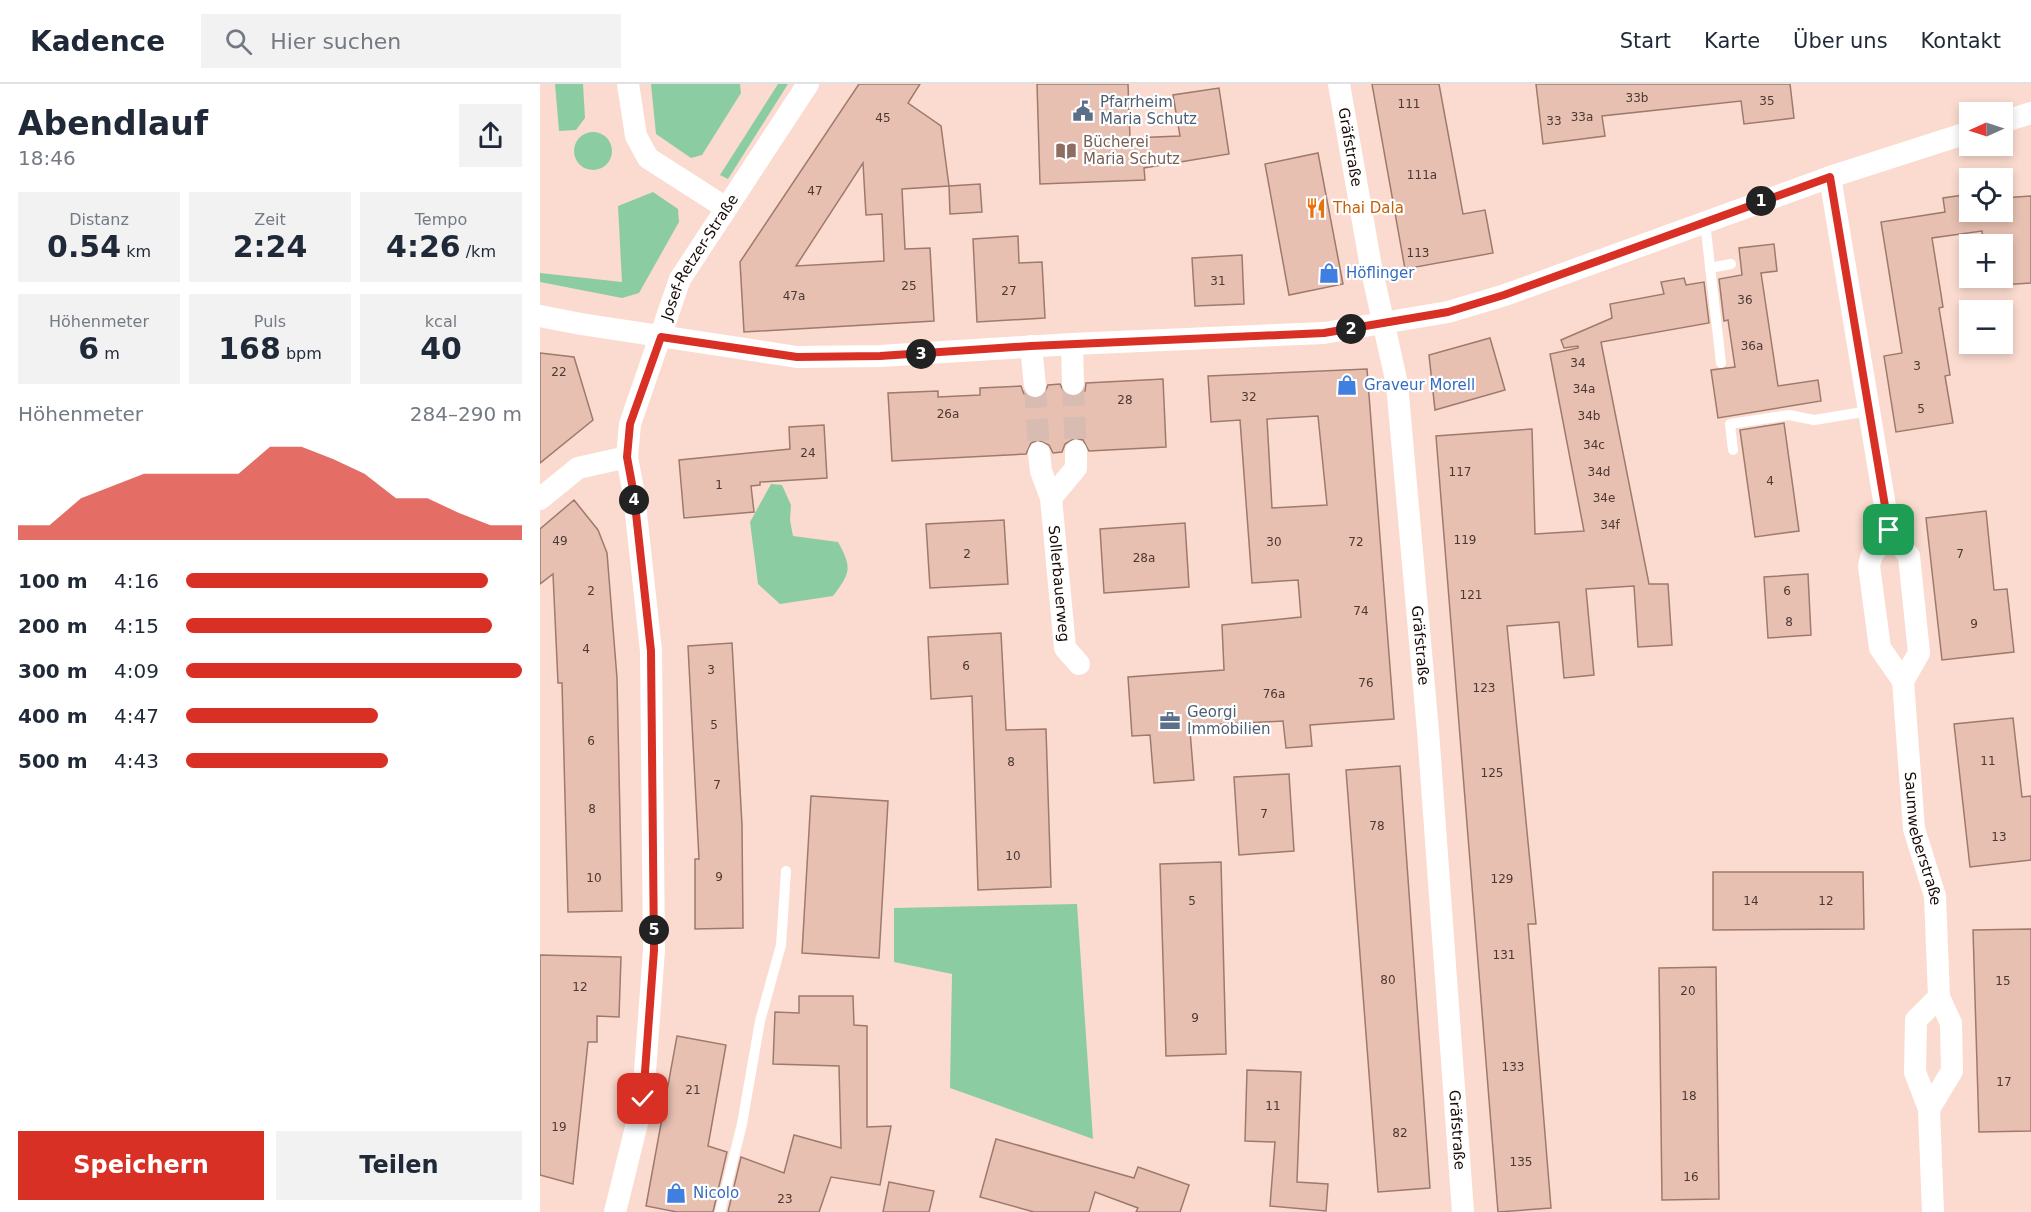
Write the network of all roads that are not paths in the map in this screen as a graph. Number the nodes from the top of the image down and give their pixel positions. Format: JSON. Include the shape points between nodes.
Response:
{"nodes":[{"id":1,"x":628,"y":84,"type":"edge"},
{"id":2,"x":808,"y":84,"type":"edge"},
{"id":3,"x":1339,"y":84,"type":"edge"},
{"id":4,"x":2031,"y":113,"type":"edge"},
{"id":5,"x":2013,"y":119,"type":"edge"},
{"id":6,"x":1959,"y":136,"type":"edge"},
{"id":7,"x":1830,"y":177,"type":"junction"},
{"id":8,"x":726,"y":208,"type":"junction"},
{"id":9,"x":1705,"y":222,"type":"junction"},
{"id":10,"x":1731,"y":264,"type":"dead end"},
{"id":11,"x":1710,"y":268,"type":"junction"},
{"id":12,"x":540,"y":315,"type":"edge"},
{"id":13,"x":1384,"y":323,"type":"junction"},
{"id":14,"x":661,"y":337,"type":"junction"},
{"id":15,"x":1072,"y":344,"type":"junction"},
{"id":16,"x":1031,"y":346,"type":"junction"},
{"id":17,"x":1721,"y":363,"type":"dead end"},
{"id":18,"x":1073,"y":384,"type":"tunnel mouth"},
{"id":19,"x":1035,"y":386,"type":"tunnel mouth"},
{"id":20,"x":1869,"y":411,"type":"junction"},
{"id":21,"x":1733,"y":450,"type":"dead end"},
{"id":22,"x":1076,"y":452,"type":"tunnel mouth"},
{"id":23,"x":1039,"y":453,"type":"tunnel mouth"},
{"id":24,"x":627,"y":457,"type":"junction"},
{"id":25,"x":1051,"y":498,"type":"junction"},
{"id":26,"x":540,"y":499,"type":"edge"},
{"id":27,"x":1889,"y":530,"type":"junction"},
{"id":28,"x":1079,"y":664,"type":"dead end"},
{"id":29,"x":1903,"y":681,"type":"junction"},
{"id":30,"x":786,"y":871,"type":"dead end"},
{"id":31,"x":1939,"y":997,"type":"junction"},
{"id":32,"x":1929,"y":1109,"type":"junction"},
{"id":33,"x":615,"y":1212,"type":"edge"},
{"id":34,"x":720,"y":1212,"type":"edge"},
{"id":35,"x":1463,"y":1212,"type":"edge"},
{"id":36,"x":1933,"y":1212,"type":"edge"}],
"edges":[{"from":1,"to":8,"type":"street","via":[[636,136],[648,158]]},
{"from":2,"to":8,"type":"street","name":"Josef-Retzer-Straße"},
{"from":3,"to":13,"type":"street","name":"Gräfstraße"},
{"from":4,"to":5,"type":"street"},
{"from":6,"to":7,"type":"street"},
{"from":7,"to":9,"type":"street"},
{"from":7,"to":20,"type":"street"},
{"from":8,"to":14,"type":"street","name":"Josef-Retzer-Straße","via":[[680,279]]},
{"from":9,"to":11,"type":"lane"},
{"from":9,"to":13,"type":"street","via":[[1504,295],[1448,312]]},
{"from":10,"to":11,"type":"lane"},
{"from":11,"to":17,"type":"lane"},
{"from":12,"to":14,"type":"street"},
{"from":13,"to":15,"type":"street","via":[[1324,333]]},
{"from":13,"to":35,"type":"street","name":"Gräfstraße","via":[[1397,384],[1417,597]]},
{"from":14,"to":16,"type":"street","via":[[797,357]]},
{"from":14,"to":24,"type":"street","name":"Josef-Retzer-Straße","via":[[630,424]]},
{"from":15,"to":16,"type":"street"},
{"from":15,"to":18,"type":"street"},
{"from":16,"to":19,"type":"street"},
{"from":20,"to":21,"type":"lane","via":[[1814,420],[1789,415],[1730,424]]},
{"from":20,"to":27,"type":"street"},
{"from":22,"to":25,"type":"street","via":[[1076,468]]},
{"from":23,"to":25,"type":"street","name":"Sollerbauerweg"},
{"from":24,"to":26,"type":"street","via":[[578,468]]},
{"from":24,"to":33,"type":"street","name":"Josef-Retzer-Straße","via":[[651,651],[654,950],[643,1099]]},
{"from":25,"to":28,"type":"street","name":"Sollerbauerweg","via":[[1065,648]]},
{"from":27,"to":29,"type":"street","via":[[1909,556],[1919,653]]},
{"from":27,"to":29,"type":"street","via":[[1871,556],[1869,566],[1880,648]]},
{"from":29,"to":31,"type":"street","name":"Saumweberstraße","via":[[1914,830],[1935,896]]},
{"from":30,"to":34,"type":"lane","via":[[781,945],[760,1021],[742,1124]]},
{"from":31,"to":32,"type":"street","name":"Saumweberstraße","via":[[1952,1023],[1952,1071]]},
{"from":31,"to":32,"type":"street","via":[[1916,1020],[1915,1072]]},
{"from":32,"to":36,"type":"street"}]}
